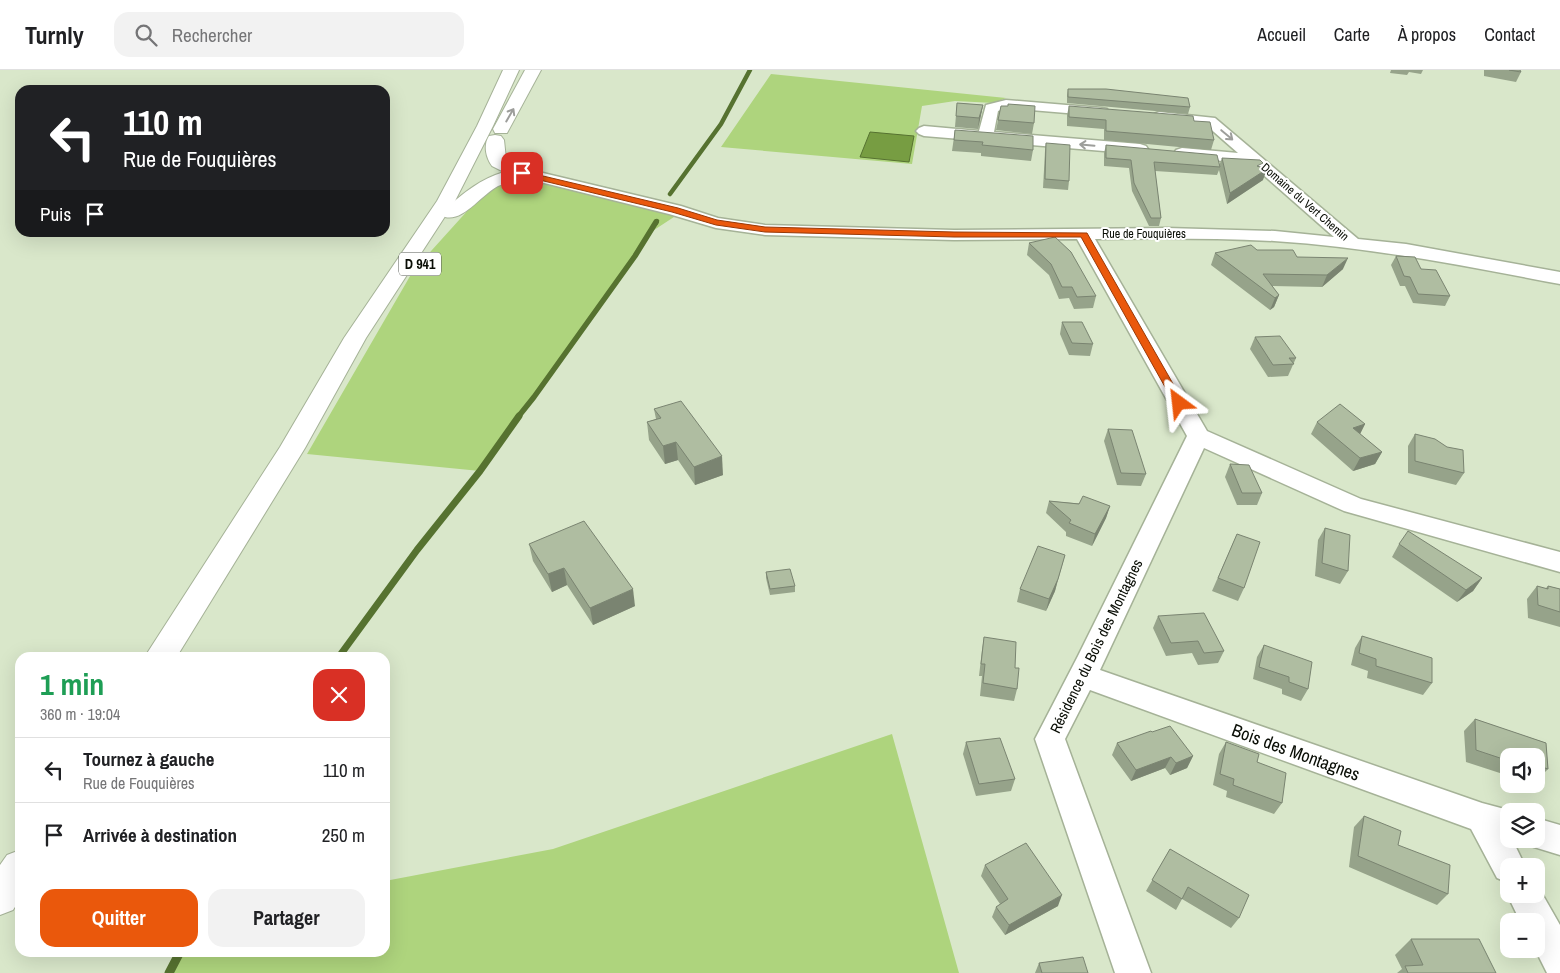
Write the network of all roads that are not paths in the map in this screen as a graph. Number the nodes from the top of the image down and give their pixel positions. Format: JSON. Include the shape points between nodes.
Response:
{"nodes":[{"id":1,"x":511,"y":70,"type":"edge"},
{"id":2,"x":533,"y":70,"type":"edge"},
{"id":3,"x":1113,"y":113,"type":"edge"},
{"id":4,"x":1142,"y":116,"type":"edge"},
{"id":5,"x":924,"y":131,"type":"dead end"},
{"id":6,"x":986,"y":136,"type":"junction"},
{"id":7,"x":495,"y":140,"type":"junction"},
{"id":8,"x":1257,"y":160,"type":"junction"},
{"id":9,"x":522,"y":173,"type":"junction"},
{"id":10,"x":452,"y":213,"type":"junction"},
{"id":11,"x":1084,"y":235,"type":"junction"},
{"id":12,"x":1354,"y":244,"type":"junction"},
{"id":13,"x":1560,"y":278,"type":"edge"},
{"id":14,"x":1198,"y":436,"type":"junction"},
{"id":15,"x":292,"y":448,"type":"junction"},
{"id":16,"x":1560,"y":562,"type":"edge"},
{"id":17,"x":163,"y":652,"type":"edge"},
{"id":18,"x":1083,"y":676,"type":"junction"},
{"id":19,"x":1495,"y":822,"type":"edge"},
{"id":20,"x":1545,"y":836,"type":"edge"},
{"id":21,"x":1560,"y":840,"type":"edge"},
{"id":22,"x":1506,"y":858,"type":"edge"},
{"id":23,"x":15,"y":874,"type":"edge"},
{"id":24,"x":0,"y":897,"type":"edge"},
{"id":25,"x":1529,"y":903,"type":"edge"},
{"id":26,"x":1560,"y":960,"type":"edge"},
{"id":27,"x":1133,"y":973,"type":"edge"}],
"edges":[{"from":1,"to":15,"type":"main road","number":"D 941","via":[[446,200],[355,338]]},
{"from":7,"to":2,"type":"main road","number":"D 941","one_way":true},
{"from":3,"to":6,"type":"street","via":[[1006,104],[991,108]]},
{"from":4,"to":8,"type":"street","name":"Domaine du Vert Chemin","one_way":true,"via":[[1210,121]]},
{"from":5,"to":6,"type":"street","name":"Domaine du Vert Chemin"},
{"from":8,"to":6,"type":"street","name":"Domaine du Vert Chemin","one_way":true},
{"from":7,"to":9,"type":"main road","via":[[498,162]]},
{"from":7,"to":10,"type":"main road","number":"D 941"},
{"from":8,"to":12,"type":"street","name":"Domaine du Vert Chemin"},
{"from":9,"to":10,"type":"main road","via":[[486,183]]},
{"from":9,"to":11,"type":"street","name":"Rue de Fouquières","via":[[716,223],[765,230]]},
{"from":10,"to":15,"type":"main road","number":"D 941","via":[[372,337]]},
{"from":11,"to":12,"type":"street","name":"Rue de Fouquières","via":[[1265,236]]},
{"from":11,"to":14,"type":"street"},
{"from":12,"to":13,"type":"street","name":"Rue de Fouquières","via":[[1406,250]]},
{"from":14,"to":16,"type":"street","via":[[1353,505]]},
{"from":14,"to":18,"type":"street","name":"Résidence du Bois des Montagnes"},
{"from":15,"to":17,"type":"main road","number":"D 941"},
{"from":18,"to":19,"type":"street","name":"Bois des Montagnes"},
{"from":18,"to":27,"type":"street","name":"Résidence du Bois des Montagnes","via":[[1050,738]]},
{"from":19,"to":22,"type":"street"},
{"from":20,"to":21,"type":"street"},
{"from":23,"to":24,"type":"main road"},
{"from":25,"to":26,"type":"street"}]}
